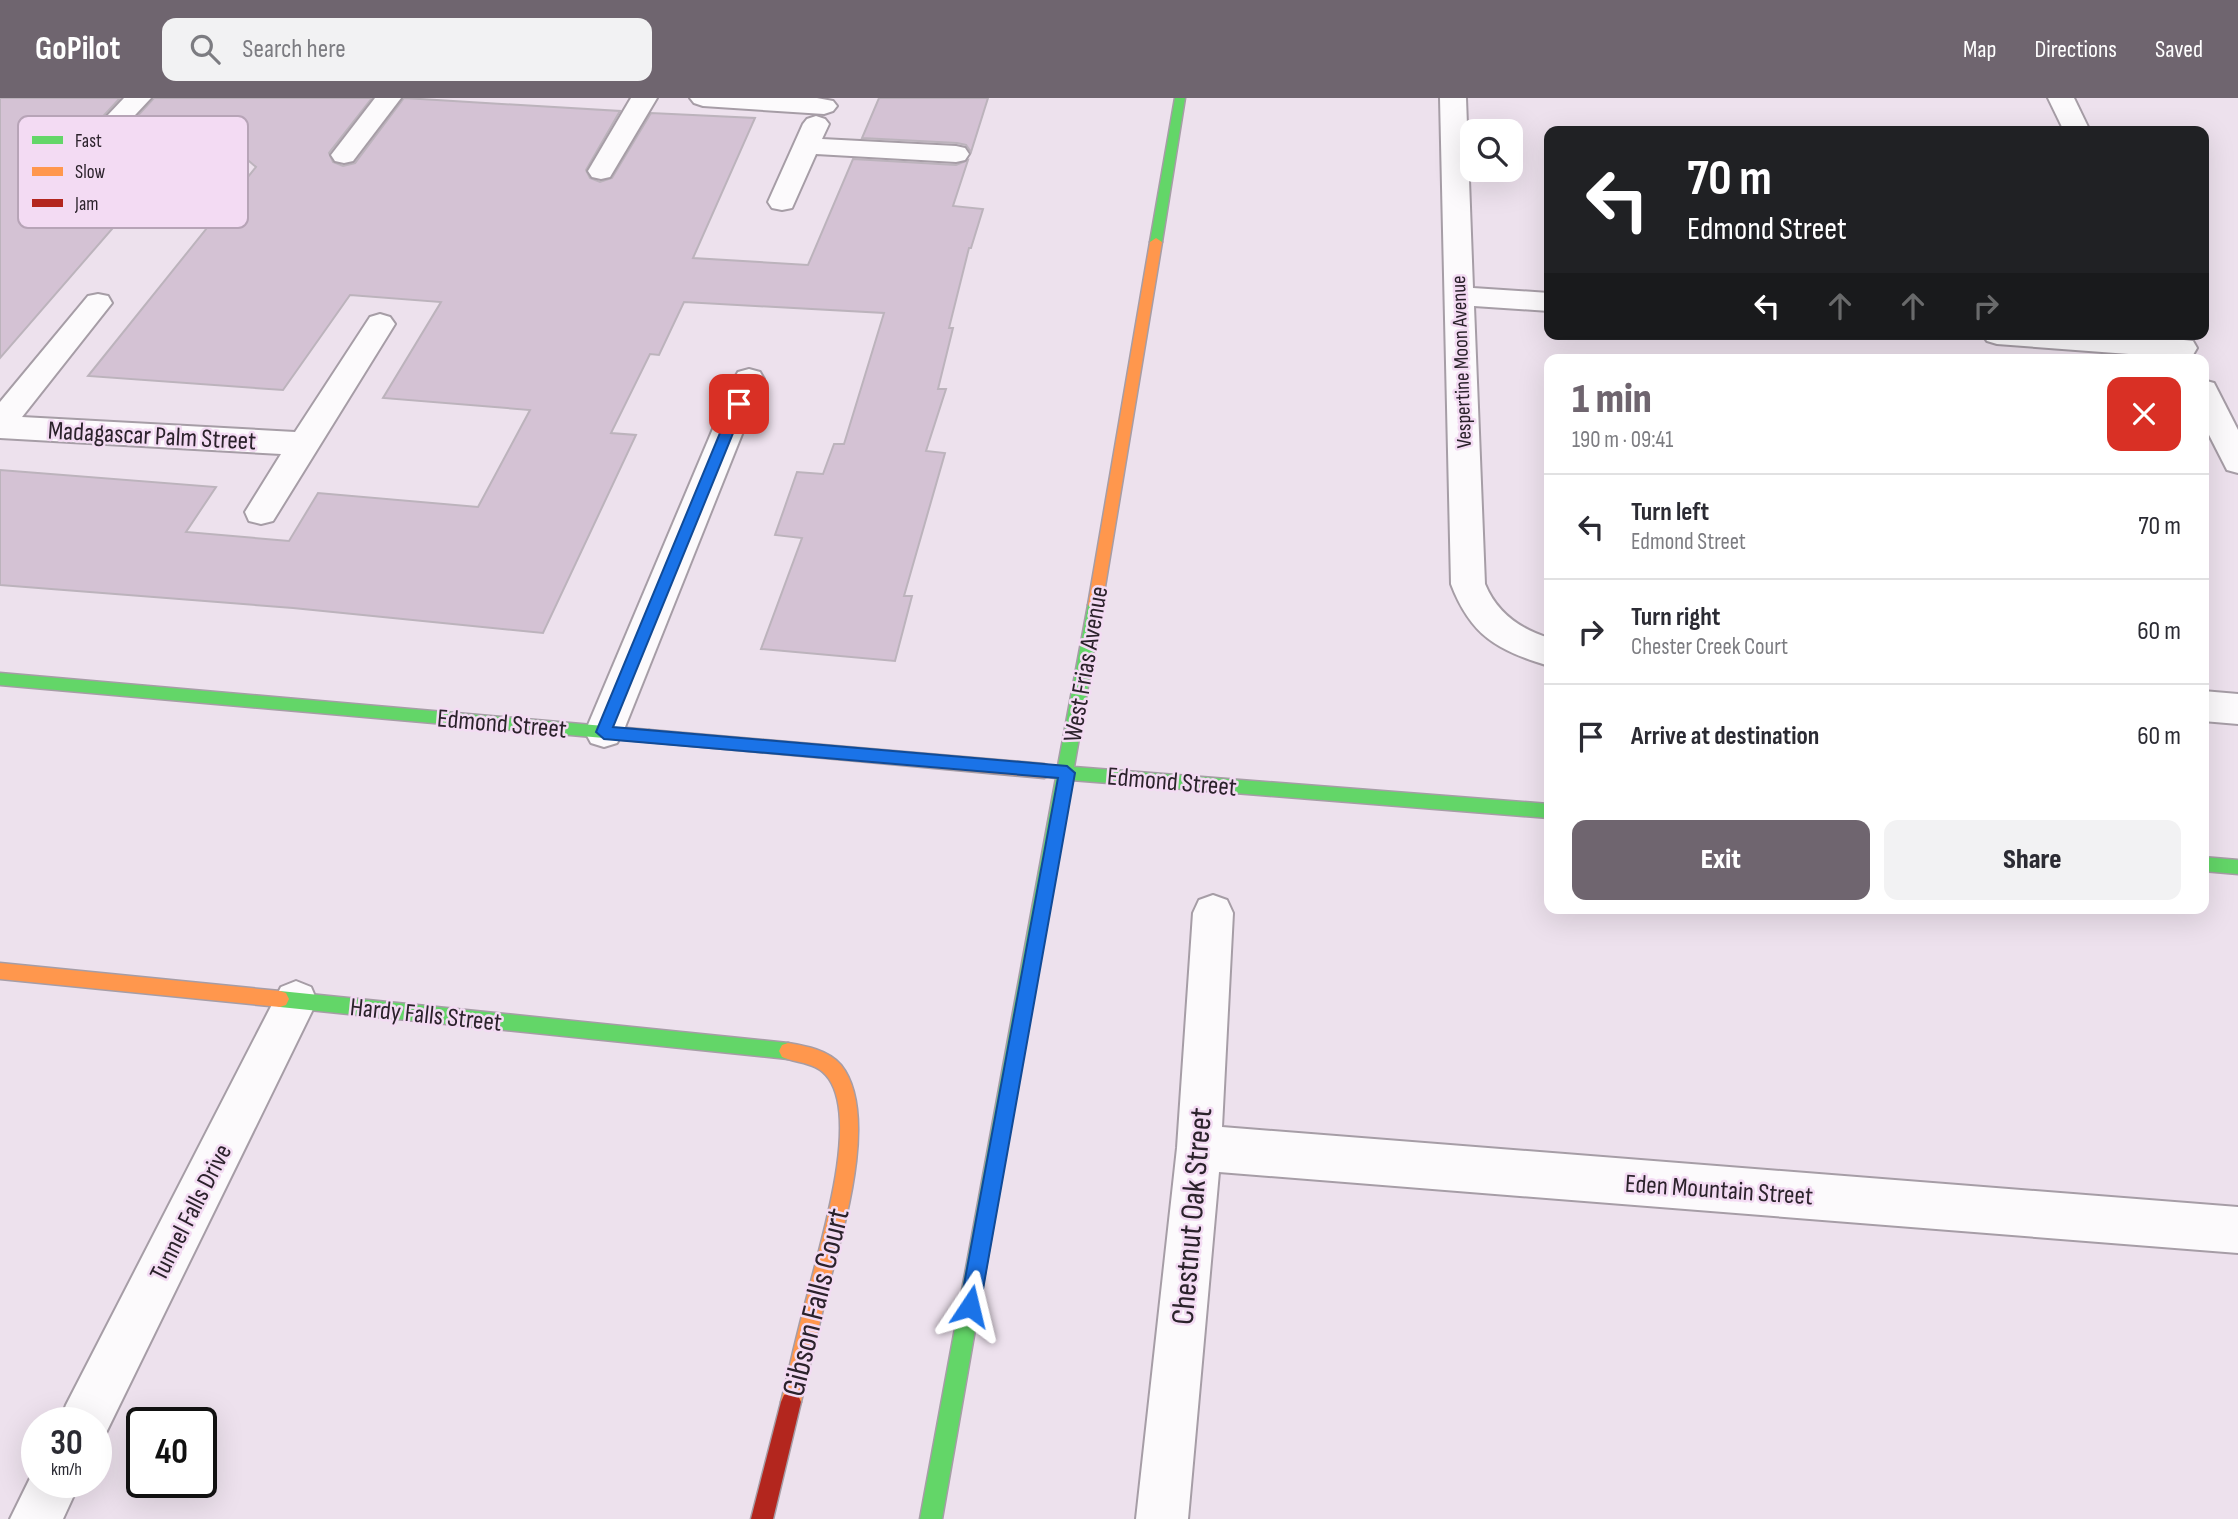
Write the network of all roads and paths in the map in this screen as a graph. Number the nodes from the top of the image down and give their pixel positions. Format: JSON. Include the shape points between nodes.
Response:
{"nodes":[{"id":1,"x":138,"y":98,"type":"edge"},
{"id":2,"x":388,"y":98,"type":"edge"},
{"id":3,"x":644,"y":98,"type":"edge"},
{"id":4,"x":703,"y":98,"type":"edge"},
{"id":5,"x":1180,"y":98,"type":"edge"},
{"id":6,"x":1453,"y":98,"type":"edge"},
{"id":7,"x":2061,"y":98,"type":"edge"},
{"id":8,"x":826,"y":102,"type":"edge"},
{"id":9,"x":121,"y":116,"type":"edge"},
{"id":10,"x":2075,"y":126,"type":"edge"},
{"id":11,"x":807,"y":146,"type":"junction"},
{"id":12,"x":956,"y":154,"type":"dead end"},
{"id":13,"x":344,"y":155,"type":"dead end"},
{"id":14,"x":601,"y":171,"type":"dead end"},
{"id":15,"x":782,"y":202,"type":"dead end"},
{"id":16,"x":1459,"y":296,"type":"junction"},
{"id":17,"x":1544,"y":302,"type":"edge"},
{"id":18,"x":98,"y":303,"type":"dead end"},
{"id":19,"x":380,"y":324,"type":"dead end"},
{"id":20,"x":2082,"y":340,"type":"edge"},
{"id":21,"x":2182,"y":347,"type":"edge"},
{"id":22,"x":749,"y":379,"type":"dead end"},
{"id":23,"x":2209,"y":402,"type":"edge"},
{"id":24,"x":0,"y":425,"type":"edge"},
{"id":25,"x":304,"y":444,"type":"junction"},
{"id":26,"x":2238,"y":462,"type":"edge"},
{"id":27,"x":261,"y":512,"type":"dead end"},
{"id":28,"x":1544,"y":650,"type":"edge"},
{"id":29,"x":0,"y":679,"type":"edge"},
{"id":30,"x":2209,"y":707,"type":"edge"},
{"id":31,"x":2238,"y":709,"type":"edge"},
{"id":32,"x":604,"y":732,"type":"junction"},
{"id":33,"x":1067,"y":773,"type":"junction"},
{"id":34,"x":1544,"y":811,"type":"edge"},
{"id":35,"x":2209,"y":865,"type":"edge"},
{"id":36,"x":2238,"y":867,"type":"edge"},
{"id":37,"x":1213,"y":913,"type":"dead end"},
{"id":38,"x":0,"y":971,"type":"edge"},
{"id":39,"x":296,"y":1001,"type":"junction"},
{"id":40,"x":840,"y":1084,"type":"joint"},
{"id":41,"x":1199,"y":1148,"type":"junction"},
{"id":42,"x":2238,"y":1230,"type":"edge"},
{"id":43,"x":92,"y":1407,"type":"edge"},
{"id":44,"x":46,"y":1498,"type":"edge"},
{"id":45,"x":36,"y":1519,"type":"edge"},
{"id":46,"x":762,"y":1519,"type":"edge"},
{"id":47,"x":931,"y":1519,"type":"edge"},
{"id":48,"x":1162,"y":1519,"type":"edge"}],
"edges":[{"from":1,"to":9,"type":"street"},
{"from":2,"to":13,"type":"street"},
{"from":3,"to":14,"type":"street"},
{"from":4,"to":8,"type":"street"},
{"from":5,"to":33,"type":"street","name":"West Frias Avenue"},
{"from":6,"to":16,"type":"street","name":"Vespertine Moon Avenue"},
{"from":7,"to":10,"type":"street"},
{"from":8,"to":11,"type":"street"},
{"from":11,"to":12,"type":"street"},
{"from":11,"to":15,"type":"street"},
{"from":16,"to":17,"type":"street"},
{"from":16,"to":28,"type":"street","name":"Vespertine Moon Avenue","via":[[1468,584],[1475,604],[1488,620],[1510,638]]},
{"from":18,"to":24,"type":"street"},
{"from":19,"to":25,"type":"street"},
{"from":20,"to":21,"type":"street"},
{"from":22,"to":32,"type":"street"},
{"from":23,"to":26,"type":"street"},
{"from":24,"to":25,"type":"street","name":"Madagascar Palm Street"},
{"from":25,"to":27,"type":"street"},
{"from":29,"to":32,"type":"street","name":"Edmond Street"},
{"from":30,"to":31,"type":"street"},
{"from":32,"to":33,"type":"street","name":"Edmond Street"},
{"from":33,"to":34,"type":"street","name":"Edmond Street"},
{"from":33,"to":47,"type":"street","name":"West Frias Avenue"},
{"from":35,"to":36,"type":"street"},
{"from":37,"to":41,"type":"street","name":"Chestnut Oak Street"},
{"from":38,"to":39,"type":"street","name":"Hardy Falls Street"},
{"from":39,"to":40,"type":"street","name":"Hardy Falls Street","via":[[809,1055],[830,1066]]},
{"from":39,"to":43,"type":"street","name":"Tunnel Falls Drive"},
{"from":40,"to":46,"type":"street","name":"Gibson Falls Court","via":[[848,1159]]},
{"from":41,"to":42,"type":"street","name":"Eden Mountain Street"},
{"from":41,"to":48,"type":"street","name":"Chestnut Oak Street"},
{"from":44,"to":45,"type":"street"}]}
